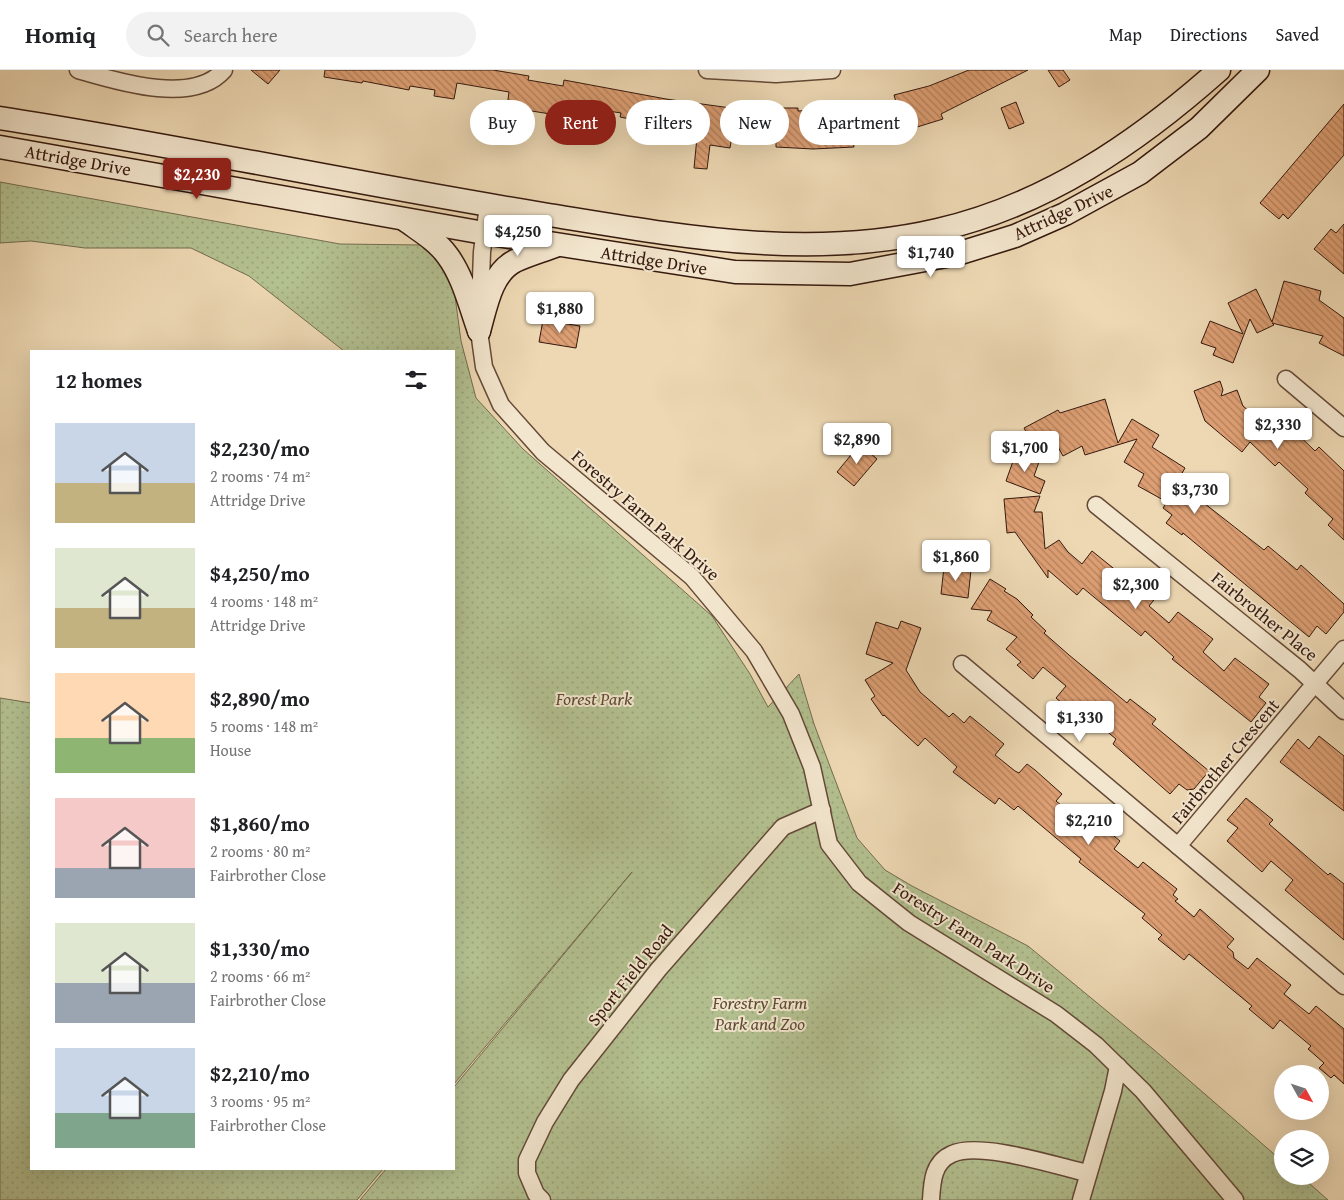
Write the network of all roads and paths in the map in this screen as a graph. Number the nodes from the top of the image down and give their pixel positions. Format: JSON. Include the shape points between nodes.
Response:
{"nodes":[{"id":1,"x":78,"y":70,"type":"edge"},
{"id":2,"x":224,"y":70,"type":"edge"},
{"id":3,"x":707,"y":70,"type":"edge"},
{"id":4,"x":832,"y":70,"type":"edge"},
{"id":5,"x":1219,"y":70,"type":"edge"},
{"id":6,"x":1258,"y":70,"type":"edge"},
{"id":7,"x":0,"y":118,"type":"edge"},
{"id":8,"x":0,"y":147,"type":"edge"},
{"id":9,"x":488,"y":205,"type":"junction"},
{"id":10,"x":401,"y":216,"type":"junction"},
{"id":11,"x":484,"y":233,"type":"junction"},
{"id":12,"x":558,"y":245,"type":"junction"},
{"id":13,"x":479,"y":330,"type":"junction"},
{"id":14,"x":1286,"y":378,"type":"dead end"},
{"id":15,"x":1344,"y":428,"type":"edge"},
{"id":16,"x":1096,"y":505,"type":"dead end"},
{"id":17,"x":1344,"y":649,"type":"edge"},
{"id":18,"x":962,"y":664,"type":"dead end"},
{"id":19,"x":1314,"y":684,"type":"junction"},
{"id":20,"x":1344,"y":711,"type":"edge"},
{"id":21,"x":822,"y":810,"type":"junction"},
{"id":22,"x":1178,"y":846,"type":"junction"},
{"id":23,"x":1344,"y":986,"type":"edge"},
{"id":24,"x":1118,"y":1066,"type":"junction"},
{"id":25,"x":1088,"y":1173,"type":"junction"},
{"id":26,"x":542,"y":1200,"type":"edge"},
{"id":27,"x":931,"y":1200,"type":"edge"},
{"id":28,"x":1081,"y":1200,"type":"edge"},
{"id":29,"x":1235,"y":1200,"type":"edge"}],
"edges":[{"from":1,"to":2,"type":"street","via":[[132,83],[182,89],[195,87]]},
{"from":3,"to":4,"type":"street","via":[[776,74]]},
{"from":5,"to":9,"type":"main road","name":"Attridge Drive","via":[[1171,112],[1110,157],[1016,205],[938,230],[850,244],[763,245],[675,235]]},
{"from":6,"to":12,"type":"main road","name":"Attridge Drive","via":[[1199,128],[1140,173],[1065,214],[1015,236],[957,254],[850,274],[735,272]]},
{"from":7,"to":9,"type":"main road","name":"Attridge Drive"},
{"from":8,"to":10,"type":"main road","name":"Attridge Drive"},
{"from":9,"to":11,"type":"street","name":"Forestry Farm Park Drive"},
{"from":10,"to":11,"type":"main road","name":"Attridge Drive"},
{"from":10,"to":13,"type":"main road","via":[[448,256]]},
{"from":11,"to":12,"type":"main road","name":"Attridge Drive"},
{"from":11,"to":13,"type":"street","name":"Forestry Farm Park Drive"},
{"from":12,"to":13,"type":"main road","via":[[514,261],[500,273],[491,290]]},
{"from":13,"to":21,"type":"street","name":"Forestry Farm Park Drive","via":[[484,367],[500,405],[544,452],[692,577],[754,651],[791,714],[812,767]]},
{"from":14,"to":15,"type":"street"},
{"from":16,"to":19,"type":"street","name":"Fairbrother Place"},
{"from":17,"to":19,"type":"street","name":"Fairbrother Crescent"},
{"from":18,"to":22,"type":"street"},
{"from":19,"to":20,"type":"street","name":"Fairbrother Place"},
{"from":19,"to":22,"type":"street","name":"Fairbrother Crescent"},
{"from":21,"to":24,"type":"street","name":"Forestry Farm Park Drive","via":[[829,844],[859,883],[909,923],[1056,1014]]},
{"from":21,"to":26,"type":"street","name":"Sport Field Road","via":[[783,827],[658,970],[571,1080],[545,1122],[527,1160],[527,1173]]},
{"from":22,"to":23,"type":"street","name":"Fairbrother Crescent"},
{"from":24,"to":25,"type":"street"},
{"from":24,"to":29,"type":"street","name":"Forestry Farm Park Drive"},
{"from":25,"to":27,"type":"street","via":[[996,1152],[964,1150],[941,1162],[932,1179]]},
{"from":25,"to":28,"type":"street"}]}
